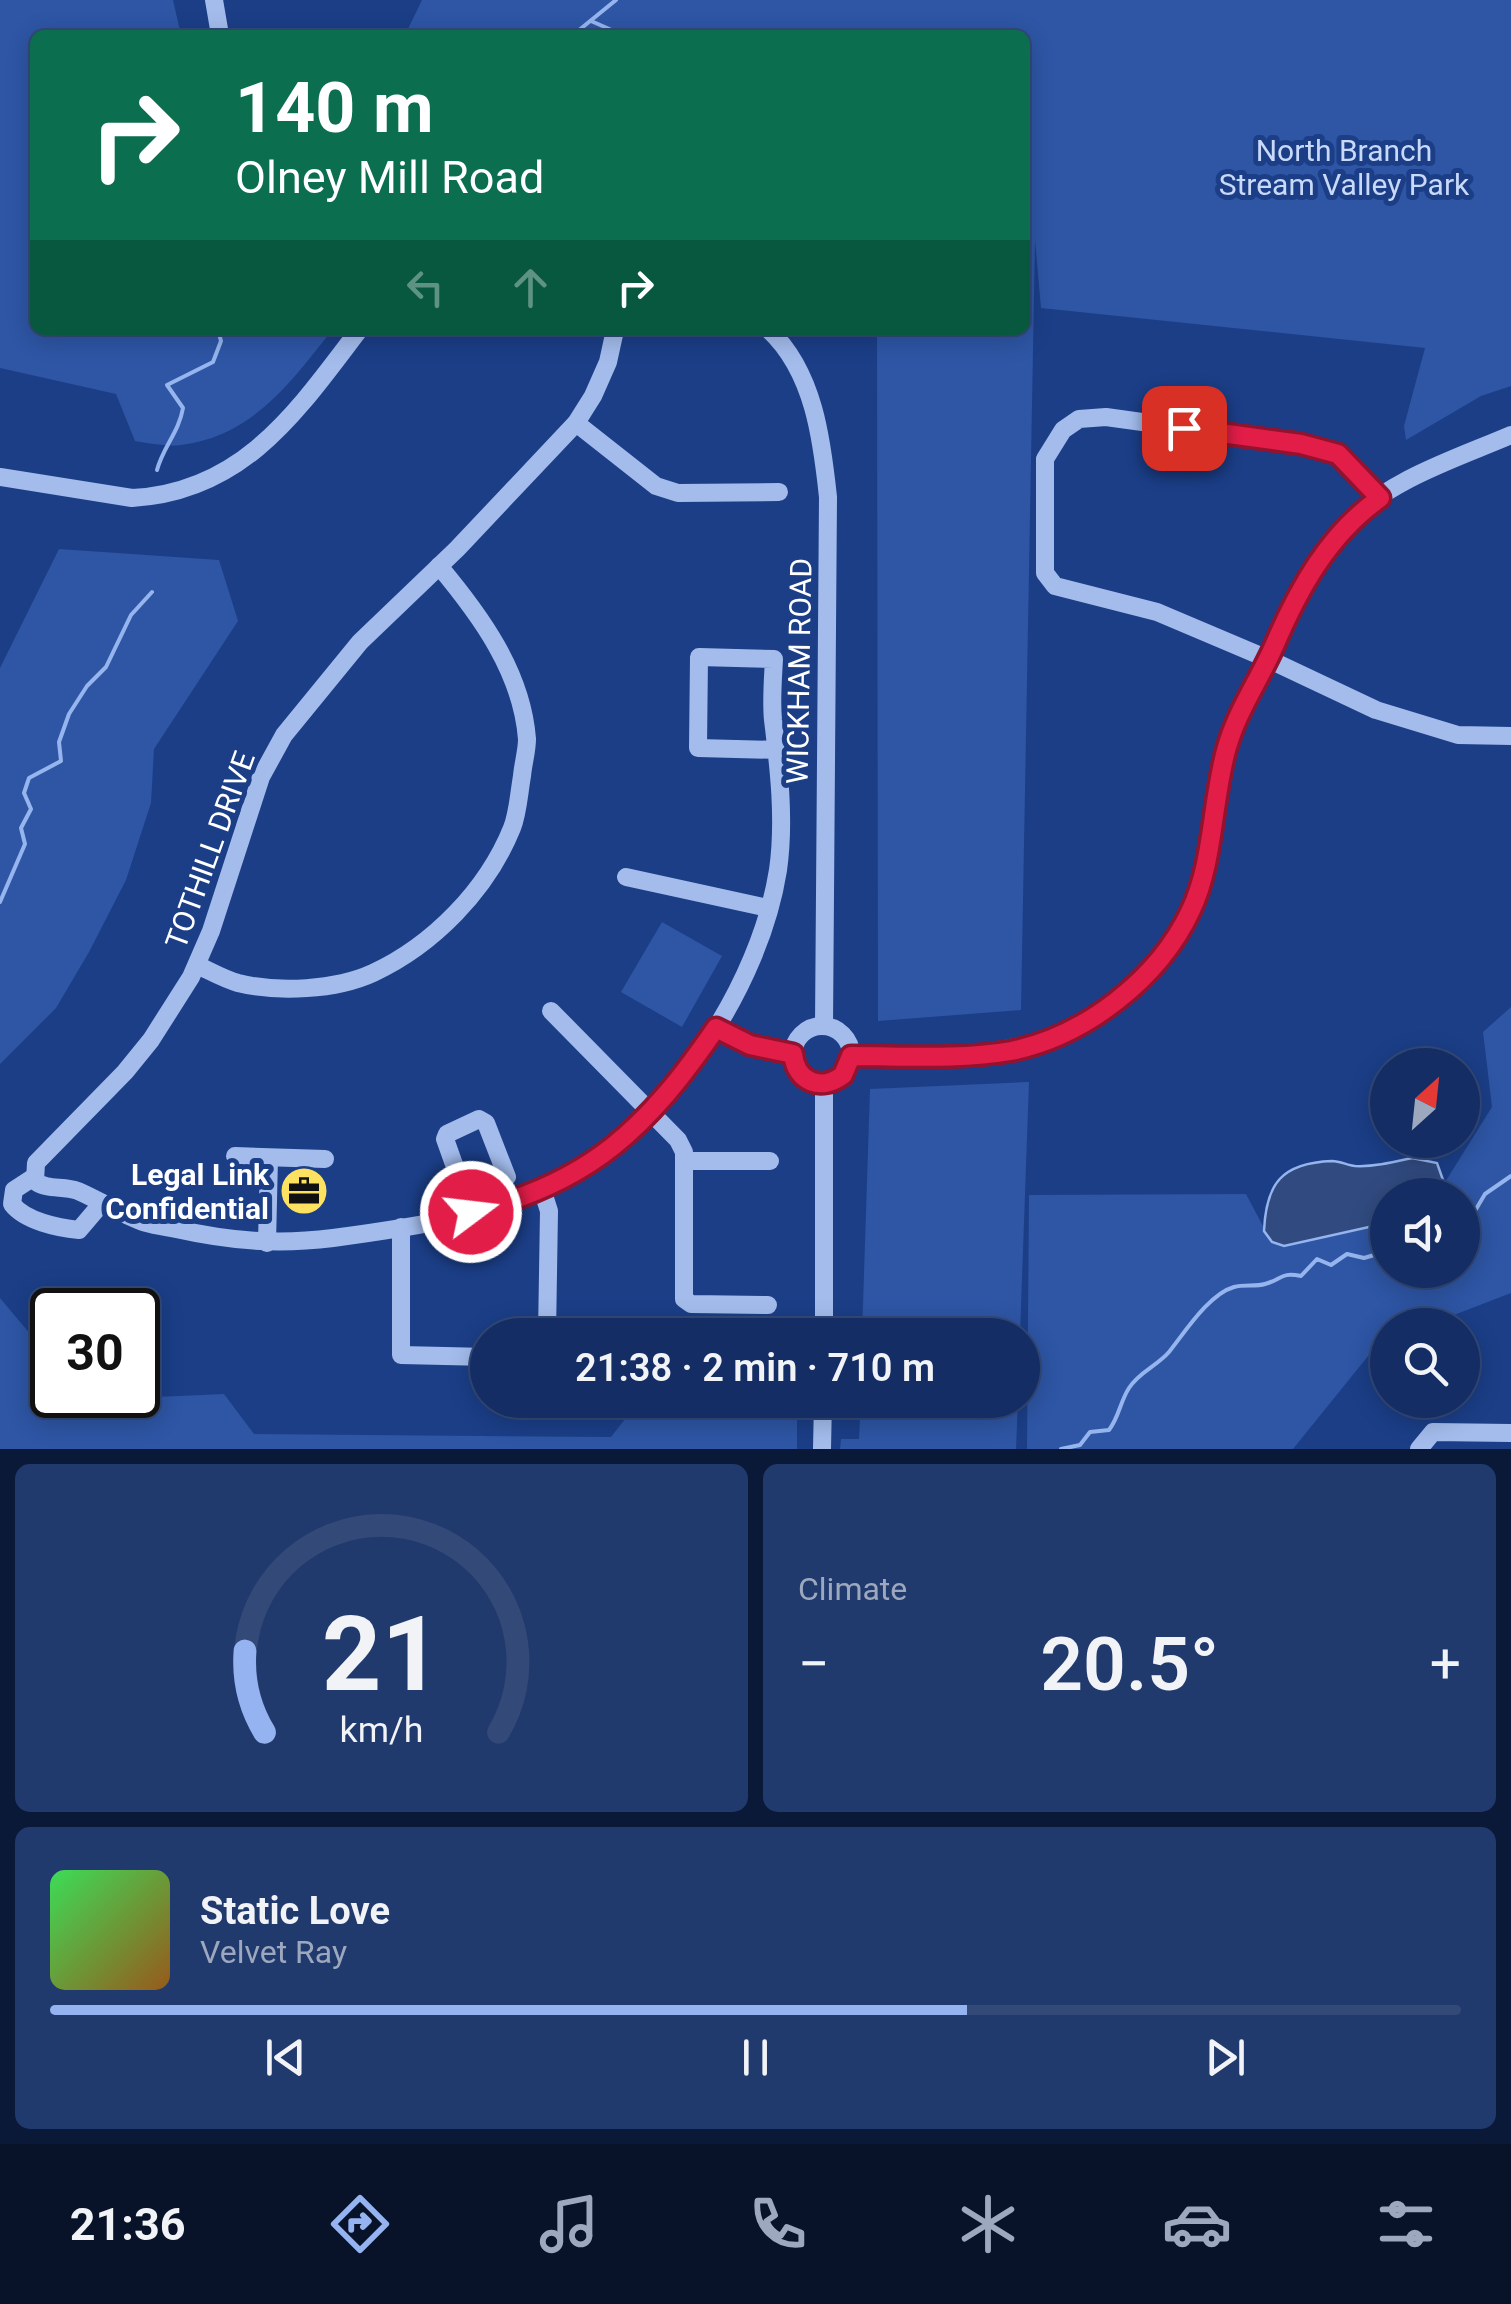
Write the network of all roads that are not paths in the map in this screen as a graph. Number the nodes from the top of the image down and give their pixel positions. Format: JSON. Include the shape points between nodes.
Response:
{"nodes":[{"id":1,"x":214,"y":0,"type":"edge"},
{"id":2,"x":219,"y":30,"type":"edge"},
{"id":3,"x":355,"y":335,"type":"edge"},
{"id":4,"x":614,"y":335,"type":"edge"},
{"id":5,"x":773,"y":335,"type":"edge"},
{"id":6,"x":576,"y":422,"type":"junction"},
{"id":7,"x":1511,"y":435,"type":"edge"},
{"id":8,"x":0,"y":477,"type":"edge"},
{"id":9,"x":779,"y":492,"type":"dead end"},
{"id":10,"x":1380,"y":498,"type":"junction"},
{"id":11,"x":438,"y":566,"type":"junction"},
{"id":12,"x":1268,"y":659,"type":"junction"},
{"id":13,"x":1511,"y":736,"type":"edge"},
{"id":14,"x":779,"y":750,"type":"junction"},
{"id":15,"x":626,"y":876,"type":"dead end"},
{"id":16,"x":768,"y":908,"type":"junction"},
{"id":17,"x":197,"y":964,"type":"junction"},
{"id":18,"x":551,"y":1011,"type":"dead end"},
{"id":19,"x":824,"y":1026,"type":"junction"},
{"id":20,"x":716,"y":1028,"type":"junction"},
{"id":21,"x":793,"y":1054,"type":"junction"},
{"id":22,"x":851,"y":1056,"type":"junction"},
{"id":23,"x":824,"y":1084,"type":"junction"},
{"id":24,"x":651,"y":1112,"type":"junction"},
{"id":25,"x":235,"y":1156,"type":"dead end"},
{"id":26,"x":269,"y":1158,"type":"junction"},
{"id":27,"x":325,"y":1159,"type":"dead end"},
{"id":28,"x":685,"y":1161,"type":"junction"},
{"id":29,"x":770,"y":1161,"type":"dead end"},
{"id":30,"x":34,"y":1177,"type":"junction"},
{"id":31,"x":507,"y":1177,"type":"dead end"},
{"id":32,"x":542,"y":1189,"type":"junction"},
{"id":33,"x":102,"y":1203,"type":"junction"},
{"id":34,"x":471,"y":1212,"type":"junction"},
{"id":35,"x":401,"y":1227,"type":"junction"},
{"id":36,"x":267,"y":1243,"type":"junction"},
{"id":37,"x":768,"y":1306,"type":"dead end"},
{"id":38,"x":547,"y":1318,"type":"edge"},
{"id":39,"x":824,"y":1318,"type":"edge"},
{"id":40,"x":470,"y":1357,"type":"edge"},
{"id":41,"x":823,"y":1418,"type":"edge"},
{"id":42,"x":1511,"y":1433,"type":"edge"},
{"id":43,"x":822,"y":1449,"type":"edge"},
{"id":44,"x":1420,"y":1449,"type":"edge"}],
"edges":[{"from":1,"to":2,"type":"street"},
{"from":3,"to":8,"type":"street","via":[[274,436],[210,478],[132,498]]},
{"from":4,"to":6,"type":"street","name":"TOTHILL DRIVE","via":[[608,362]]},
{"from":5,"to":19,"type":"street","name":"WICKHAM ROAD","via":[[802,376],[822,442],[828,497]]},
{"from":6,"to":9,"type":"street","via":[[656,486],[678,493]]},
{"from":6,"to":11,"type":"street","name":"TOTHILL DRIVE"},
{"from":7,"to":10,"type":"street","via":[[1411,477]]},
{"from":10,"to":12,"type":"street","via":[[1345,526],[1315,568]]},
{"from":10,"to":12,"type":"street","via":[[1338,454],[1301,444],[1106,418],[1079,420],[1054,441],[1045,459],[1045,573],[1055,586],[1156,612]]},
{"from":11,"to":17,"type":"street","name":"TOTHILL DRIVE","via":[[360,642],[284,736],[261,777]]},
{"from":11,"to":17,"type":"street","via":[[496,645],[514,684],[527,740],[513,826],[494,862],[462,909],[372,974],[283,988],[237,983]]},
{"from":12,"to":13,"type":"street","via":[[1376,710],[1458,735]]},
{"from":12,"to":22,"type":"street","via":[[1240,707],[1226,750],[1192,909],[1138,984],[1051,1039],[1011,1050]]},
{"from":14,"to":14,"type":"street","via":[[698,748],[699,657],[774,659]]},
{"from":14,"to":16,"type":"street","via":[[778,870]]},
{"from":15,"to":16,"type":"street"},
{"from":16,"to":20,"type":"street"},
{"from":17,"to":30,"type":"street","name":"TOTHILL DRIVE","via":[[151,1040],[36,1163]]},
{"from":18,"to":24,"type":"street"},
{"from":19,"to":21,"type":"street","via":[[806,1031]]},
{"from":19,"to":22,"type":"street","via":[[844,1036]]},
{"from":20,"to":21,"type":"street","via":[[750,1045]]},
{"from":20,"to":24,"type":"street"},
{"from":21,"to":23,"type":"street","via":[[798,1072]]},
{"from":22,"to":23,"type":"street","via":[[843,1075]]},
{"from":23,"to":39,"type":"street"},
{"from":24,"to":28,"type":"street","via":[[678,1140]]},
{"from":24,"to":32,"type":"street","via":[[601,1157]]},
{"from":25,"to":26,"type":"street"},
{"from":26,"to":27,"type":"street"},
{"from":26,"to":36,"type":"street"},
{"from":28,"to":29,"type":"street"},
{"from":28,"to":37,"type":"street","via":[[684,1299]]},
{"from":30,"to":33,"type":"street","via":[[43,1187],[73,1189]]},
{"from":30,"to":33,"type":"street","name":"TOTHILL DRIVE","via":[[14,1190],[12,1204],[41,1222],[80,1230]]},
{"from":31,"to":34,"type":"street","via":[[486,1123],[479,1119],[447,1134]]},
{"from":32,"to":34,"type":"street"},
{"from":32,"to":38,"type":"street","via":[[550,1211]]},
{"from":33,"to":36,"type":"street","via":[[149,1224]]},
{"from":34,"to":35,"type":"street"},
{"from":35,"to":36,"type":"street"},
{"from":35,"to":40,"type":"street","via":[[401,1356]]},
{"from":41,"to":43,"type":"street"},
{"from":42,"to":44,"type":"street","via":[[1433,1432]]}]}
